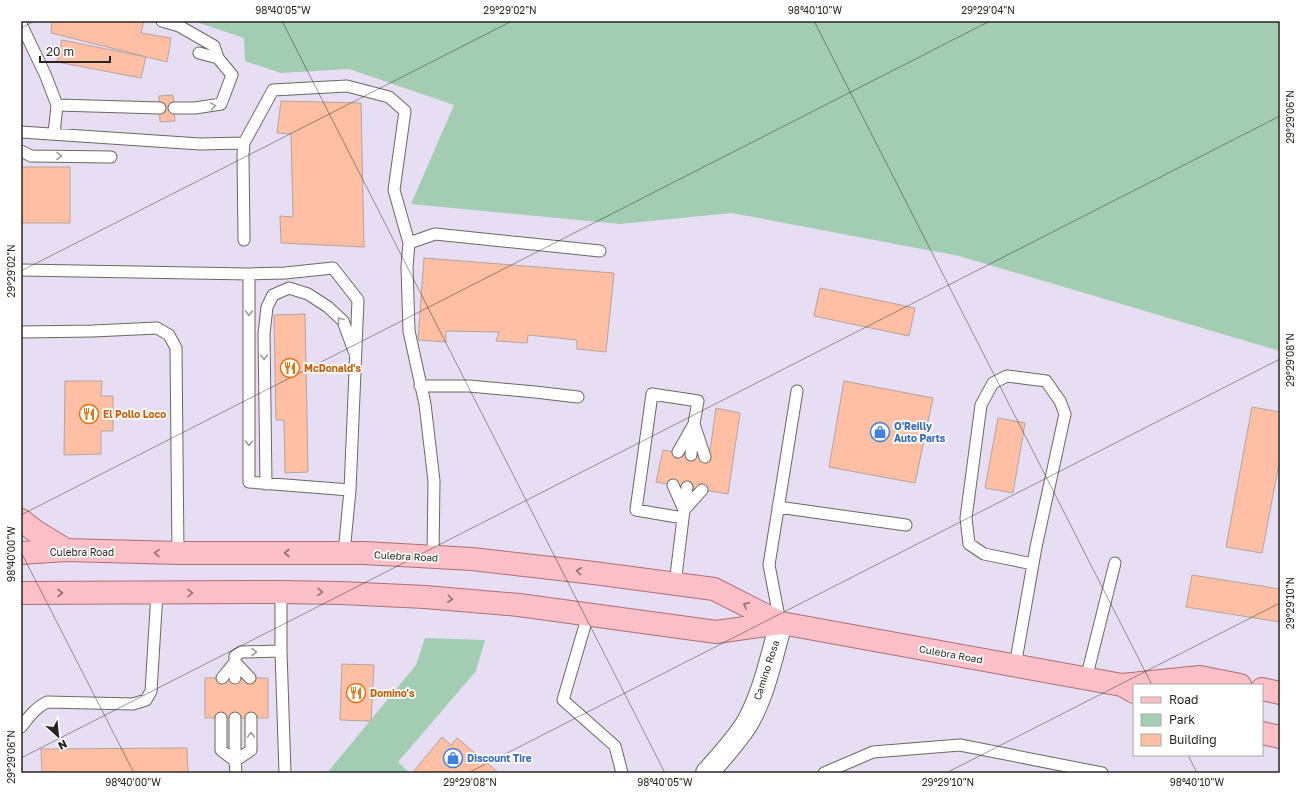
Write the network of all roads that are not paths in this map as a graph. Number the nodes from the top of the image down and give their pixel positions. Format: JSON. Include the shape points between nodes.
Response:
{"nodes":[{"id":1,"x":162,"y":21,"type":"edge"},
{"id":2,"x":22,"y":23,"type":"edge"},
{"id":3,"x":199,"y":53,"type":"dead end"},
{"id":4,"x":218,"y":58,"type":"junction"},
{"id":5,"x":57,"y":105,"type":"junction"},
{"id":6,"x":160,"y":108,"type":"dead end"},
{"id":7,"x":174,"y":108,"type":"dead end"},
{"id":8,"x":21,"y":132,"type":"edge"},
{"id":9,"x":54,"y":134,"type":"junction"},
{"id":10,"x":244,"y":143,"type":"junction"},
{"id":11,"x":21,"y":151,"type":"edge"},
{"id":12,"x":111,"y":157,"type":"dead end"},
{"id":13,"x":244,"y":240,"type":"dead end"},
{"id":14,"x":409,"y":243,"type":"junction"},
{"id":15,"x":600,"y":251,"type":"dead end"},
{"id":16,"x":21,"y":270,"type":"edge"},
{"id":17,"x":249,"y":274,"type":"junction"},
{"id":18,"x":21,"y":332,"type":"edge"},
{"id":19,"x":356,"y":356,"type":"junction"},
{"id":20,"x":420,"y":386,"type":"junction"},
{"id":21,"x":797,"y":391,"type":"dead end"},
{"id":22,"x":578,"y":397,"type":"dead end"},
{"id":23,"x":694,"y":424,"type":"junction"},
{"id":24,"x":678,"y":452,"type":"dead end"},
{"id":25,"x":691,"y":455,"type":"dead end"},
{"id":26,"x":705,"y":457,"type":"dead end"},
{"id":27,"x":266,"y":484,"type":"junction"},
{"id":28,"x":673,"y":485,"type":"dead end"},
{"id":29,"x":687,"y":487,"type":"dead end"},
{"id":30,"x":350,"y":490,"type":"junction"},
{"id":31,"x":702,"y":490,"type":"dead end"},
{"id":32,"x":778,"y":508,"type":"junction"},
{"id":33,"x":683,"y":514,"type":"junction"},
{"id":34,"x":21,"y":520,"type":"edge"},
{"id":35,"x":906,"y":525,"type":"dead end"},
{"id":36,"x":66,"y":550,"type":"junction"},
{"id":37,"x":21,"y":553,"type":"edge"},
{"id":38,"x":178,"y":553,"type":"junction"},
{"id":39,"x":344,"y":553,"type":"junction"},
{"id":40,"x":432,"y":557,"type":"junction"},
{"id":41,"x":1115,"y":563,"type":"dead end"},
{"id":42,"x":1033,"y":564,"type":"junction"},
{"id":43,"x":675,"y":584,"type":"junction"},
{"id":44,"x":281,"y":592,"type":"junction"},
{"id":45,"x":21,"y":593,"type":"edge"},
{"id":46,"x":157,"y":593,"type":"junction"},
{"id":47,"x":588,"y":615,"type":"junction"},
{"id":48,"x":781,"y":623,"type":"junction"},
{"id":49,"x":281,"y":651,"type":"junction"},
{"id":50,"x":236,"y":662,"type":"junction"},
{"id":51,"x":1015,"y":666,"type":"junction"},
{"id":52,"x":222,"y":678,"type":"dead end"},
{"id":53,"x":235,"y":678,"type":"dead end"},
{"id":54,"x":250,"y":678,"type":"dead end"},
{"id":55,"x":1086,"y":679,"type":"junction"},
{"id":56,"x":1158,"y":684,"type":"edge"},
{"id":57,"x":1235,"y":684,"type":"edge"},
{"id":58,"x":1128,"y":689,"type":"edge"},
{"id":59,"x":1263,"y":689,"type":"edge"},
{"id":60,"x":1280,"y":693,"type":"edge"},
{"id":61,"x":221,"y":718,"type":"dead end"},
{"id":62,"x":234,"y":718,"type":"dead end"},
{"id":63,"x":251,"y":718,"type":"dead end"},
{"id":64,"x":21,"y":727,"type":"edge"},
{"id":65,"x":1263,"y":733,"type":"edge"},
{"id":66,"x":1280,"y":737,"type":"edge"},
{"id":67,"x":235,"y":762,"type":"junction"},
{"id":68,"x":236,"y":773,"type":"edge"},
{"id":69,"x":285,"y":773,"type":"edge"},
{"id":70,"x":622,"y":773,"type":"edge"},
{"id":71,"x":707,"y":773,"type":"edge"},
{"id":72,"x":824,"y":773,"type":"edge"},
{"id":73,"x":1102,"y":773,"type":"edge"}],
"edges":[{"from":1,"to":4,"type":"lane","via":[[179,26],[214,46]]},
{"from":2,"to":5,"type":"lane"},
{"from":3,"to":4,"type":"lane"},
{"from":7,"to":4,"type":"lane","one_way":true,"via":[[221,104],[232,75]]},
{"from":5,"to":6,"type":"lane"},
{"from":5,"to":9,"type":"lane"},
{"from":8,"to":9,"type":"lane"},
{"from":9,"to":10,"type":"lane","via":[[200,144]]},
{"from":10,"to":13,"type":"lane"},
{"from":10,"to":14,"type":"lane","via":[[273,90],[347,86],[389,97],[405,111],[394,190]]},
{"from":11,"to":12,"type":"lane","one_way":true,"via":[[31,156]]},
{"from":14,"to":15,"type":"lane","via":[[435,234]]},
{"from":14,"to":20,"type":"lane","via":[[409,331]]},
{"from":16,"to":17,"type":"lane"},
{"from":17,"to":19,"type":"lane","via":[[333,268],[358,300]]},
{"from":17,"to":27,"type":"lane","one_way":true,"via":[[249,482]]},
{"from":18,"to":38,"type":"lane","via":[[157,328],[169,335],[176,348]]},
{"from":19,"to":27,"type":"lane","one_way":true,"via":[[343,321],[328,307],[308,294],[289,288],[273,295],[267,307],[264,334]]},
{"from":19,"to":30,"type":"lane"},
{"from":20,"to":22,"type":"lane","via":[[469,386]]},
{"from":20,"to":40,"type":"lane","via":[[427,418],[434,482]]},
{"from":21,"to":32,"type":"lane"},
{"from":23,"to":24,"type":"lane"},
{"from":23,"to":25,"type":"lane"},
{"from":23,"to":26,"type":"lane"},
{"from":23,"to":33,"type":"lane","via":[[698,401],[652,394],[636,510]]},
{"from":27,"to":30,"type":"lane"},
{"from":28,"to":33,"type":"lane"},
{"from":29,"to":33,"type":"lane"},
{"from":30,"to":39,"type":"lane"},
{"from":31,"to":33,"type":"lane"},
{"from":32,"to":35,"type":"lane"},
{"from":32,"to":48,"type":"lane","via":[[769,565]]},
{"from":33,"to":43,"type":"lane"},
{"from":34,"to":36,"type":"main road"},
{"from":36,"to":37,"type":"main road","name":"Culebra Road"},
{"from":38,"to":36,"type":"main road","name":"Culebra Road","one_way":true},
{"from":39,"to":38,"type":"main road","name":"Culebra Road","one_way":true},
{"from":39,"to":40,"type":"main road","name":"Culebra Road"},
{"from":43,"to":40,"type":"main road","name":"Culebra Road","one_way":true,"via":[[594,572]]},
{"from":41,"to":55,"type":"lane"},
{"from":42,"to":42,"type":"lane","via":[[1065,414],[1060,401],[1046,382],[1007,376],[993,383],[981,405],[966,518],[969,544],[984,554]]},
{"from":42,"to":51,"type":"lane"},
{"from":48,"to":43,"type":"main road","name":"Culebra Road","one_way":true,"via":[[714,589]]},
{"from":46,"to":44,"type":"main road","name":"Culebra Road","one_way":true},
{"from":44,"to":47,"type":"main road","name":"Culebra Road","one_way":true,"via":[[425,597],[518,605]]},
{"from":44,"to":49,"type":"lane"},
{"from":45,"to":46,"type":"main road","name":"Culebra Road","one_way":true},
{"from":46,"to":64,"type":"lane","via":[[151,691],[146,700],[133,704],[47,702],[39,706]]},
{"from":47,"to":48,"type":"main road","name":"Culebra Road","via":[[716,632]]},
{"from":47,"to":70,"type":"lane","via":[[563,700],[615,746]]},
{"from":48,"to":51,"type":"main road","name":"Culebra Road"},
{"from":48,"to":71,"type":"street","name":"Camino Rosa","via":[[763,685],[749,720]]},
{"from":50,"to":49,"type":"lane","one_way":true,"via":[[235,656],[241,652]]},
{"from":49,"to":69,"type":"lane"},
{"from":50,"to":52,"type":"lane"},
{"from":50,"to":53,"type":"lane"},
{"from":50,"to":54,"type":"lane"},
{"from":51,"to":55,"type":"main road","name":"Culebra Road"},
{"from":55,"to":58,"type":"main road","name":"Culebra Road"},
{"from":56,"to":57,"type":"main road","name":"Culebra Road","via":[[1200,677]]},
{"from":59,"to":60,"type":"main road"},
{"from":61,"to":67,"type":"lane","via":[[221,750]]},
{"from":62,"to":67,"type":"lane"},
{"from":67,"to":63,"type":"lane","one_way":true,"via":[[251,750]]},
{"from":65,"to":66,"type":"main road"},
{"from":67,"to":68,"type":"lane"},
{"from":72,"to":73,"type":"lane","via":[[873,752],[960,745]]}]}
